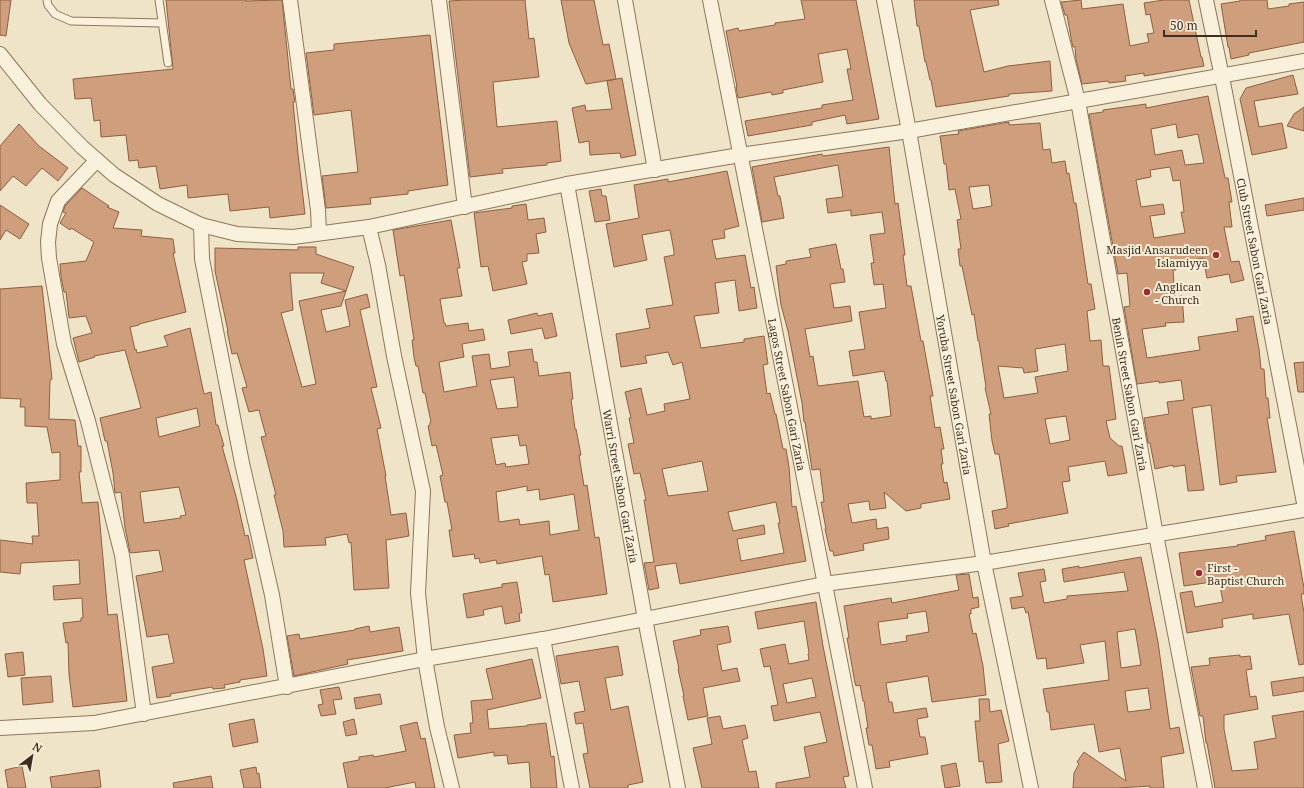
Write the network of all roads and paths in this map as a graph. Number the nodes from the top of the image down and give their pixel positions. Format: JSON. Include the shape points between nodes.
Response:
{"nodes":[{"id":1,"x":47,"y":0,"type":"edge"},
{"id":2,"x":160,"y":0,"type":"edge"},
{"id":3,"x":290,"y":0,"type":"edge"},
{"id":4,"x":439,"y":0,"type":"edge"},
{"id":5,"x":625,"y":0,"type":"edge"},
{"id":6,"x":710,"y":0,"type":"edge"},
{"id":7,"x":884,"y":0,"type":"edge"},
{"id":8,"x":1052,"y":0,"type":"edge"},
{"id":9,"x":1206,"y":0,"type":"edge"},
{"id":10,"x":162,"y":23,"type":"junction"},
{"id":11,"x":0,"y":54,"type":"edge"},
{"id":12,"x":1304,"y":61,"type":"edge"},
{"id":13,"x":168,"y":63,"type":"dead end"},
{"id":14,"x":1222,"y":77,"type":"junction"},
{"id":15,"x":1078,"y":101,"type":"junction"},
{"id":16,"x":909,"y":132,"type":"junction"},
{"id":17,"x":740,"y":156,"type":"junction"},
{"id":18,"x":97,"y":160,"type":"junction"},
{"id":19,"x":655,"y":170,"type":"junction"},
{"id":20,"x":567,"y":184,"type":"junction"},
{"id":21,"x":465,"y":207,"type":"junction"},
{"id":22,"x":201,"y":225,"type":"junction"},
{"id":23,"x":369,"y":227,"type":"junction"},
{"id":24,"x":319,"y":234,"type":"junction"},
{"id":25,"x":1304,"y":503,"type":"edge"},
{"id":26,"x":1304,"y":510,"type":"edge"},
{"id":27,"x":1156,"y":535,"type":"junction"},
{"id":28,"x":984,"y":564,"type":"junction"},
{"id":29,"x":824,"y":584,"type":"junction"},
{"id":30,"x":645,"y":619,"type":"junction"},
{"id":31,"x":543,"y":639,"type":"junction"},
{"id":32,"x":425,"y":659,"type":"junction"},
{"id":33,"x":287,"y":686,"type":"junction"},
{"id":34,"x":144,"y":714,"type":"junction"},
{"id":35,"x":0,"y":728,"type":"edge"},
{"id":36,"x":452,"y":788,"type":"edge"},
{"id":37,"x":572,"y":788,"type":"edge"},
{"id":38,"x":678,"y":788,"type":"edge"},
{"id":39,"x":865,"y":788,"type":"edge"},
{"id":40,"x":1031,"y":788,"type":"edge"},
{"id":41,"x":1206,"y":788,"type":"edge"}],
"edges":[{"from":1,"to":10,"type":"lane","via":[[48,6],[55,14],[71,21]]},
{"from":2,"to":10,"type":"lane"},
{"from":3,"to":24,"type":"street"},
{"from":4,"to":21,"type":"street"},
{"from":5,"to":19,"type":"street"},
{"from":6,"to":17,"type":"street","name":"Lagos Street Sabon Gari Zaria"},
{"from":7,"to":16,"type":"street","name":"Yoruba Street Sabon Gari Zaria"},
{"from":8,"to":15,"type":"street","name":"Benin Street Sabon Gari Zaria"},
{"from":9,"to":14,"type":"street","name":"Club Street Sabon Gari Zaria"},
{"from":10,"to":13,"type":"lane"},
{"from":11,"to":18,"type":"street","via":[[40,104]]},
{"from":12,"to":14,"type":"street"},
{"from":14,"to":15,"type":"street"},
{"from":14,"to":25,"type":"street","name":"Club Street Sabon Gari Zaria"},
{"from":15,"to":16,"type":"street"},
{"from":15,"to":27,"type":"street","name":"Benin Street Sabon Gari Zaria"},
{"from":16,"to":17,"type":"street"},
{"from":16,"to":28,"type":"street","name":"Yoruba Street Sabon Gari Zaria"},
{"from":17,"to":19,"type":"street"},
{"from":17,"to":29,"type":"street","name":"Lagos Street Sabon Gari Zaria"},
{"from":18,"to":22,"type":"street","via":[[114,175],[158,204]]},
{"from":18,"to":34,"type":"street","via":[[58,201],[50,224],[49,258],[64,344],[88,421],[122,555]]},
{"from":19,"to":20,"type":"street"},
{"from":20,"to":21,"type":"street"},
{"from":20,"to":30,"type":"street","name":"Warri Street Sabon Gari Zaria"},
{"from":21,"to":23,"type":"street"},
{"from":22,"to":24,"type":"street","via":[[237,234],[293,237]]},
{"from":22,"to":33,"type":"street","via":[[202,259],[242,463],[272,595]]},
{"from":23,"to":24,"type":"street"},
{"from":23,"to":32,"type":"street","via":[[423,491],[418,593]]},
{"from":26,"to":27,"type":"street"},
{"from":27,"to":28,"type":"street"},
{"from":27,"to":41,"type":"street","name":"Benin Street Sabon Gari Zaria"},
{"from":28,"to":29,"type":"street"},
{"from":28,"to":40,"type":"street","name":"Yoruba Street Sabon Gari Zaria"},
{"from":29,"to":30,"type":"street"},
{"from":29,"to":39,"type":"street","name":"Lagos Street Sabon Gari Zaria"},
{"from":30,"to":31,"type":"street"},
{"from":30,"to":38,"type":"street","name":"Warri Street Sabon Gari Zaria"},
{"from":31,"to":32,"type":"street"},
{"from":31,"to":37,"type":"street"},
{"from":32,"to":33,"type":"street"},
{"from":32,"to":36,"type":"street","via":[[437,727]]},
{"from":33,"to":34,"type":"street"},
{"from":34,"to":35,"type":"street","via":[[94,723]]}]}
